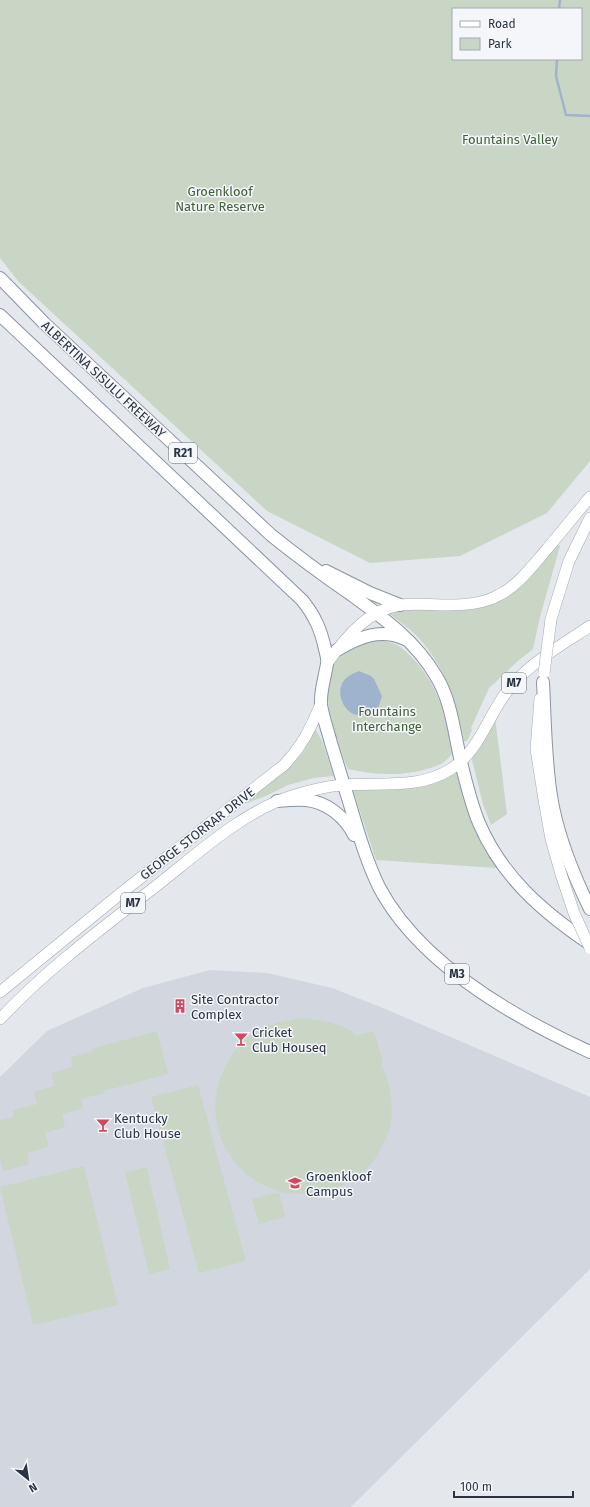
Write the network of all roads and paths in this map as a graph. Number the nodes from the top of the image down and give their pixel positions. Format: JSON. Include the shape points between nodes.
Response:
{"nodes":[{"id":1,"x":0,"y":278,"type":"edge"},
{"id":2,"x":0,"y":315,"type":"edge"},
{"id":3,"x":590,"y":497,"type":"edge"},
{"id":4,"x":590,"y":518,"type":"edge"},
{"id":5,"x":310,"y":566,"type":"junction"},
{"id":6,"x":400,"y":605,"type":"junction"},
{"id":7,"x":377,"y":614,"type":"junction"},
{"id":8,"x":590,"y":626,"type":"edge"},
{"id":9,"x":412,"y":642,"type":"junction"},
{"id":10,"x":337,"y":650,"type":"junction"},
{"id":11,"x":328,"y":662,"type":"junction"},
{"id":12,"x":544,"y":678,"type":"junction"},
{"id":13,"x":321,"y":704,"type":"junction"},
{"id":14,"x":461,"y":761,"type":"junction"},
{"id":15,"x":343,"y":785,"type":"junction"},
{"id":16,"x":277,"y":801,"type":"junction"},
{"id":17,"x":364,"y":854,"type":"junction"},
{"id":18,"x":590,"y":909,"type":"edge"},
{"id":19,"x":590,"y":944,"type":"edge"},
{"id":20,"x":590,"y":948,"type":"edge"},
{"id":21,"x":0,"y":992,"type":"edge"},
{"id":22,"x":0,"y":1019,"type":"edge"},
{"id":23,"x":590,"y":1052,"type":"edge"}],
"edges":[{"from":1,"to":5,"type":"highway","name":"ALBERTINA SISULU FREEWAY","number":"R21","via":[[44,323],[271,535]]},
{"from":2,"to":11,"type":"highway","name":"ALBERTINA SISULU FREEWAY","number":"R21","via":[[302,600],[322,632]]},
{"from":3,"to":6,"type":"main road","number":"M7","via":[[517,582],[500,595],[484,602],[457,605]]},
{"from":4,"to":12,"type":"main road","bridge":true,"via":[[569,561],[551,619]]},
{"from":5,"to":6,"type":"highway","via":[[336,575]]},
{"from":5,"to":7,"type":"highway","name":"ALBERTINA SISULU FREEWAY","number":"R21"},
{"from":6,"to":7,"type":"main road","number":"M7"},
{"from":7,"to":9,"type":"highway","name":"ALBERTINA SISULU FREEWAY"},
{"from":7,"to":10,"type":"main road","number":"M7","via":[[356,628]]},
{"from":8,"to":14,"type":"main road","number":"M7","via":[[514,683],[493,711],[475,746]]},
{"from":9,"to":10,"type":"highway","via":[[388,634],[375,634],[356,639]]},
{"from":9,"to":14,"type":"highway","name":"ALBERTINA SISULU FREEWAY","via":[[436,676],[445,695]]},
{"from":10,"to":11,"type":"main road","number":"M7"},
{"from":11,"to":13,"type":"highway","number":"M7"},
{"from":12,"to":18,"type":"highway","via":[[551,797],[573,871]]},
{"from":12,"to":20,"type":"main road","bridge":true,"via":[[536,749],[546,812],[561,874],[574,913]]},
{"from":13,"to":15,"type":"highway","number":"M3"},
{"from":13,"to":21,"type":"main road","name":"GEORGE STORRAR DRIVE","number":"M7","via":[[306,738],[284,765]]},
{"from":14,"to":15,"type":"main road","number":"M7","via":[[438,776],[424,781]]},
{"from":14,"to":19,"type":"highway","name":"ALBERTINA SISULU FREEWAY","via":[[480,824],[503,866],[538,905]]},
{"from":15,"to":16,"type":"main road","name":"GEORGE STORRAR DRIVE","number":"M7","via":[[312,790]]},
{"from":15,"to":17,"type":"highway","number":"M3"},
{"from":16,"to":17,"type":"highway","via":[[312,801],[331,809],[345,820]]},
{"from":16,"to":22,"type":"main road","name":"GEORGE STORRAR DRIVE","number":"M7","via":[[209,844],[44,976]]},
{"from":17,"to":23,"type":"highway","number":"M3","via":[[397,915],[412,935],[443,963],[504,1006]]}]}
